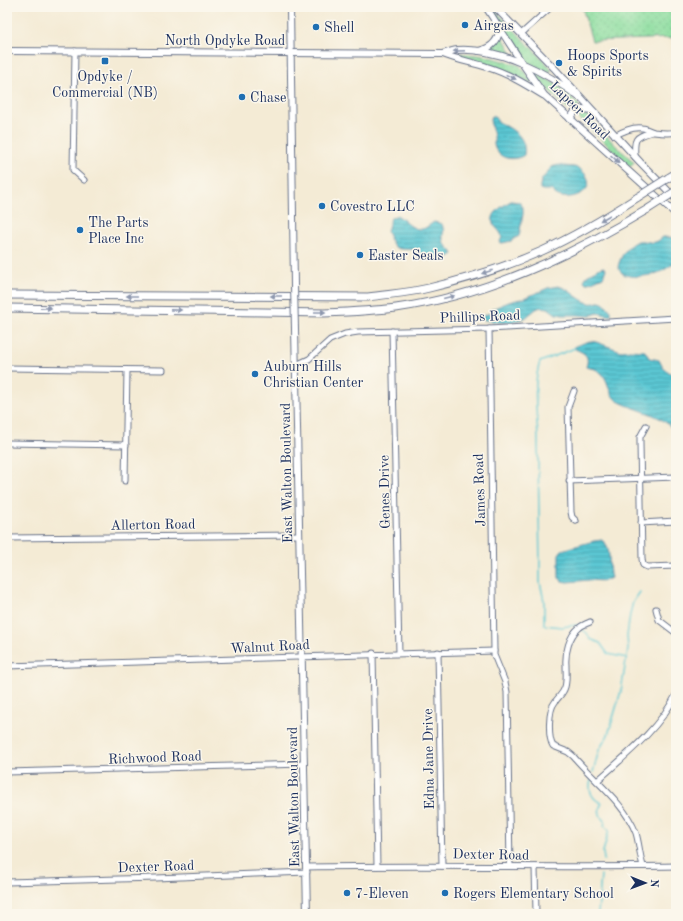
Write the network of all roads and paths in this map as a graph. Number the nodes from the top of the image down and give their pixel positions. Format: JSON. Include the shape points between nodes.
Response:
{"nodes":[{"id":1,"x":290,"y":7,"type":"edge"},
{"id":2,"x":486,"y":7,"type":"edge"},
{"id":3,"x":495,"y":7,"type":"edge"},
{"id":4,"x":551,"y":7,"type":"edge"},
{"id":5,"x":498,"y":25,"type":"junction"},
{"id":6,"x":521,"y":34,"type":"junction"},
{"id":7,"x":7,"y":51,"type":"edge"},
{"id":8,"x":75,"y":51,"type":"junction"},
{"id":9,"x":477,"y":51,"type":"junction"},
{"id":10,"x":290,"y":52,"type":"junction"},
{"id":11,"x":443,"y":54,"type":"junction"},
{"id":12,"x":522,"y":63,"type":"junction"},
{"id":13,"x":544,"y":95,"type":"junction"},
{"id":14,"x":579,"y":97,"type":"junction"},
{"id":15,"x":591,"y":110,"type":"junction"},
{"id":16,"x":570,"y":118,"type":"junction"},
{"id":17,"x":652,"y":132,"type":"junction"},
{"id":18,"x":676,"y":132,"type":"edge"},
{"id":19,"x":615,"y":136,"type":"junction"},
{"id":20,"x":635,"y":158,"type":"junction"},
{"id":21,"x":676,"y":173,"type":"edge"},
{"id":22,"x":84,"y":180,"type":"dead end"},
{"id":23,"x":673,"y":192,"type":"edge"},
{"id":24,"x":676,"y":198,"type":"edge"},
{"id":25,"x":676,"y":214,"type":"edge"},
{"id":26,"x":7,"y":295,"type":"edge"},
{"id":27,"x":7,"y":308,"type":"edge"},
{"id":28,"x":676,"y":318,"type":"edge"},
{"id":29,"x":489,"y":329,"type":"junction"},
{"id":30,"x":392,"y":331,"type":"junction"},
{"id":31,"x":296,"y":365,"type":"junction"},
{"id":32,"x":7,"y":368,"type":"edge"},
{"id":33,"x":127,"y":370,"type":"junction"},
{"id":34,"x":162,"y":370,"type":"dead end"},
{"id":35,"x":574,"y":391,"type":"dead end"},
{"id":36,"x":646,"y":426,"type":"dead end"},
{"id":37,"x":7,"y":443,"type":"edge"},
{"id":38,"x":126,"y":445,"type":"junction"},
{"id":39,"x":676,"y":477,"type":"edge"},
{"id":40,"x":640,"y":478,"type":"junction"},
{"id":41,"x":125,"y":481,"type":"dead end"},
{"id":42,"x":570,"y":481,"type":"junction"},
{"id":43,"x":576,"y":521,"type":"dead end"},
{"id":44,"x":676,"y":521,"type":"edge"},
{"id":45,"x":641,"y":523,"type":"junction"},
{"id":46,"x":299,"y":535,"type":"junction"},
{"id":47,"x":7,"y":538,"type":"edge"},
{"id":48,"x":676,"y":566,"type":"edge"},
{"id":49,"x":656,"y":609,"type":"dead end"},
{"id":50,"x":590,"y":622,"type":"dead end"},
{"id":51,"x":676,"y":633,"type":"edge"},
{"id":52,"x":494,"y":651,"type":"junction"},
{"id":53,"x":438,"y":652,"type":"junction"},
{"id":54,"x":399,"y":653,"type":"junction"},
{"id":55,"x":373,"y":654,"type":"junction"},
{"id":56,"x":302,"y":658,"type":"junction"},
{"id":57,"x":7,"y":666,"type":"edge"},
{"id":58,"x":676,"y":694,"type":"edge"},
{"id":59,"x":304,"y":764,"type":"junction"},
{"id":60,"x":7,"y":772,"type":"edge"},
{"id":61,"x":597,"y":781,"type":"junction"},
{"id":62,"x":376,"y":866,"type":"junction"},
{"id":63,"x":442,"y":866,"type":"junction"},
{"id":64,"x":510,"y":866,"type":"junction"},
{"id":65,"x":642,"y":866,"type":"junction"},
{"id":66,"x":676,"y":866,"type":"edge"},
{"id":67,"x":535,"y":867,"type":"junction"},
{"id":68,"x":307,"y":870,"type":"junction"},
{"id":69,"x":7,"y":882,"type":"edge"},
{"id":70,"x":307,"y":914,"type":"edge"},
{"id":71,"x":536,"y":914,"type":"edge"}],
"edges":[{"from":1,"to":10,"type":"main road","name":"East Walton Boulevard"},
{"from":2,"to":5,"type":"main road","name":"Lapeer Road"},
{"from":3,"to":6,"type":"main road","name":"Lapeer Road"},
{"from":4,"to":6,"type":"street"},
{"from":5,"to":9,"type":"main road","via":[[495,43]]},
{"from":5,"to":12,"type":"main road","name":"Lapeer Road"},
{"from":6,"to":14,"type":"main road","name":"Lapeer Road"},
{"from":7,"to":8,"type":"main road","name":"North Opdyke Road"},
{"from":8,"to":10,"type":"main road","name":"North Opdyke Road"},
{"from":8,"to":22,"type":"street","via":[[73,170]]},
{"from":9,"to":11,"type":"main road","name":"North Opdyke Road","one_way":true,"via":[[457,50]]},
{"from":9,"to":12,"type":"main road","name":"North Opdyke Road"},
{"from":10,"to":11,"type":"main road","name":"North Opdyke Road"},
{"from":10,"to":31,"type":"main road","name":"East Walton Boulevard","bridge":true},
{"from":11,"to":13,"type":"main road","name":"North Opdyke Road","one_way":true,"via":[[503,73]]},
{"from":12,"to":13,"type":"main road","name":"Lapeer Road"},
{"from":12,"to":14,"type":"main road","name":"North Opdyke Road","via":[[549,76]]},
{"from":13,"to":16,"type":"main road","name":"Lapeer Road"},
{"from":14,"to":15,"type":"main road","name":"Lapeer Road"},
{"from":15,"to":16,"type":"main road","via":[[576,110]]},
{"from":15,"to":19,"type":"main road","name":"Lapeer Road"},
{"from":16,"to":25,"type":"main road","name":"Lapeer Road","one_way":true},
{"from":17,"to":18,"type":"street"},
{"from":17,"to":19,"type":"street","via":[[635,128]]},
{"from":17,"to":20,"type":"street","via":[[636,139]]},
{"from":19,"to":20,"type":"main road","name":"Lapeer Road"},
{"from":20,"to":23,"type":"main road","name":"Lapeer Road"},
{"from":21,"to":26,"type":"highway","one_way":true,"bridge":true,"via":[[592,226],[541,252],[457,281],[406,292],[368,297]]},
{"from":23,"to":24,"type":"main road","name":"Lapeer Road"},
{"from":27,"to":23,"type":"highway","one_way":true,"bridge":true,"via":[[324,313],[397,308],[470,291],[528,271],[582,246]]},
{"from":28,"to":29,"type":"street","name":"Phillips Road"},
{"from":29,"to":30,"type":"street","name":"Phillips Road"},
{"from":29,"to":52,"type":"street","name":"James Road"},
{"from":30,"to":31,"type":"street","name":"Phillips Road","via":[[345,334],[330,340],[309,359]]},
{"from":30,"to":54,"type":"street","name":"Genes Drive"},
{"from":31,"to":46,"type":"main road","name":"East Walton Boulevard"},
{"from":32,"to":33,"type":"street"},
{"from":33,"to":34,"type":"street"},
{"from":33,"to":38,"type":"street"},
{"from":35,"to":42,"type":"street","via":[[568,407]]},
{"from":36,"to":40,"type":"street","via":[[640,437]]},
{"from":37,"to":38,"type":"street"},
{"from":38,"to":41,"type":"street"},
{"from":39,"to":40,"type":"street"},
{"from":40,"to":42,"type":"street"},
{"from":40,"to":45,"type":"street"},
{"from":42,"to":43,"type":"street","via":[[571,512]]},
{"from":44,"to":45,"type":"street"},
{"from":45,"to":48,"type":"street","via":[[643,565]]},
{"from":46,"to":47,"type":"street","name":"Allerton Road"},
{"from":46,"to":56,"type":"main road","name":"East Walton Boulevard"},
{"from":49,"to":51,"type":"street","via":[[659,620]]},
{"from":50,"to":61,"type":"street","via":[[579,627],[568,646],[565,688],[550,712],[550,739],[554,746],[574,756]]},
{"from":52,"to":53,"type":"street","name":"Walnut Road"},
{"from":52,"to":64,"type":"street","via":[[506,688]]},
{"from":53,"to":54,"type":"street","name":"Walnut Road"},
{"from":53,"to":63,"type":"street","name":"Edna Jane Drive"},
{"from":54,"to":55,"type":"street","name":"Walnut Road"},
{"from":55,"to":56,"type":"street","name":"Walnut Road"},
{"from":55,"to":62,"type":"street"},
{"from":56,"to":57,"type":"street","name":"Walnut Road"},
{"from":56,"to":59,"type":"main road","name":"East Walton Boulevard"},
{"from":58,"to":61,"type":"street","via":[[664,716],[653,729]]},
{"from":59,"to":60,"type":"street","name":"Richwood Road"},
{"from":59,"to":68,"type":"main road","name":"East Walton Boulevard"},
{"from":61,"to":65,"type":"street","via":[[628,818],[636,834]]},
{"from":62,"to":63,"type":"street","name":"Dexter Road"},
{"from":62,"to":68,"type":"street","name":"Dexter Road"},
{"from":63,"to":64,"type":"street","name":"Dexter Road"},
{"from":64,"to":67,"type":"street","name":"Dexter Road"},
{"from":65,"to":66,"type":"street","name":"Dexter Road"},
{"from":65,"to":67,"type":"street","name":"Dexter Road"},
{"from":67,"to":71,"type":"street"},
{"from":68,"to":69,"type":"street","name":"Dexter Road"},
{"from":68,"to":70,"type":"main road","name":"East Walton Boulevard"}]}
